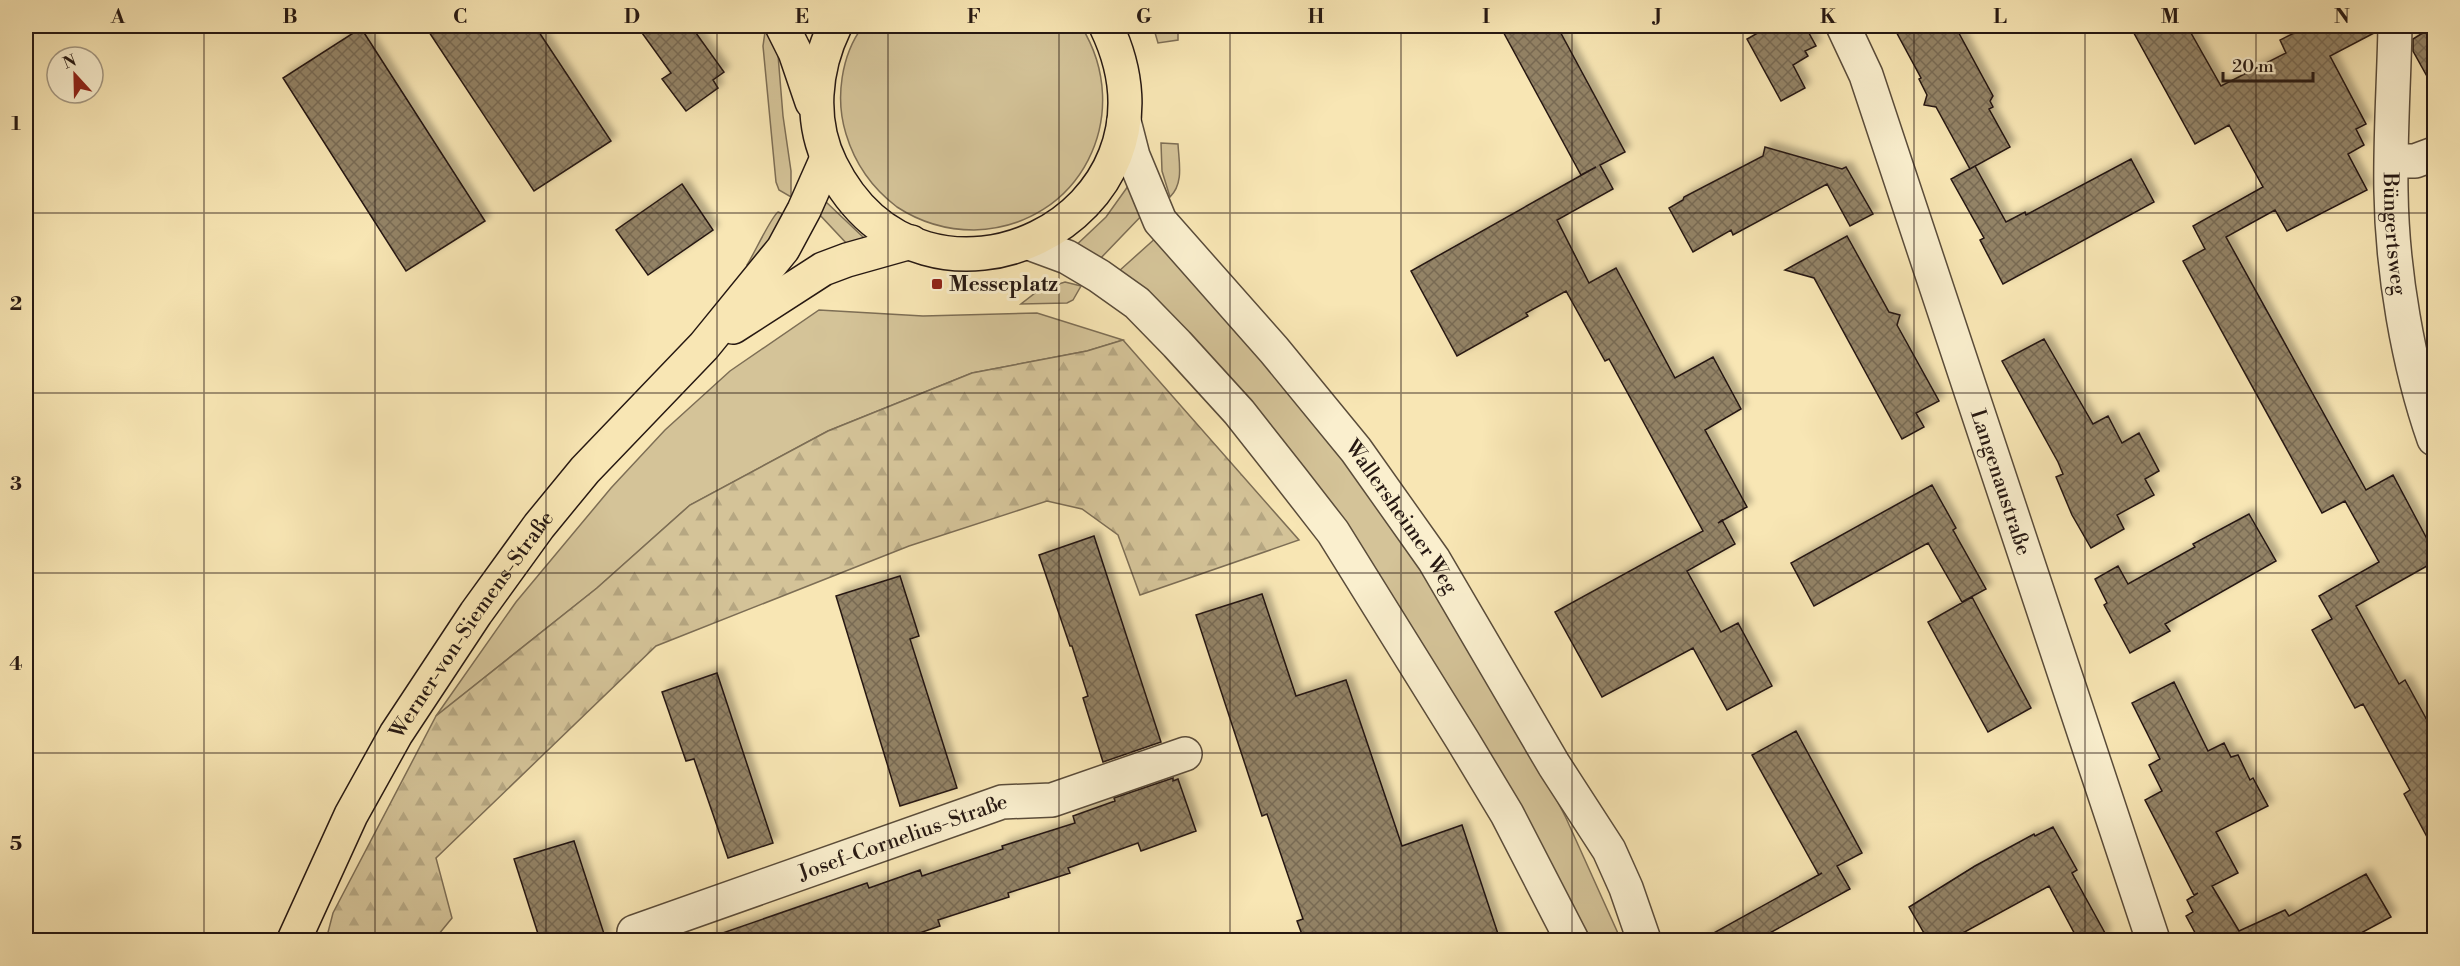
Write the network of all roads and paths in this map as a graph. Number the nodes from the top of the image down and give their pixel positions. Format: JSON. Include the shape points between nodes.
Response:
{"nodes":[{"id":1,"x":782,"y":26,"type":"edge"},
{"id":2,"x":836,"y":26,"type":"edge"},
{"id":3,"x":1843,"y":26,"type":"edge"},
{"id":4,"x":2395,"y":26,"type":"edge"},
{"id":5,"x":1114,"y":31,"type":"edge"},
{"id":6,"x":817,"y":119,"type":"junction"},
{"id":7,"x":1124,"y":121,"type":"junction"},
{"id":8,"x":2434,"y":154,"type":"edge"},
{"id":9,"x":827,"y":158,"type":"junction"},
{"id":10,"x":2392,"y":161,"type":"junction"},
{"id":11,"x":911,"y":242,"type":"junction"},
{"id":12,"x":1029,"y":243,"type":"junction"},
{"id":13,"x":704,"y":346,"type":"junction"},
{"id":14,"x":2434,"y":439,"type":"edge"},
{"id":15,"x":1185,"y":754,"type":"dead end"},
{"id":16,"x":294,"y":940,"type":"edge"},
{"id":17,"x":637,"y":940,"type":"edge"},
{"id":18,"x":1572,"y":940,"type":"edge"},
{"id":19,"x":1644,"y":940,"type":"edge"},
{"id":20,"x":2153,"y":940,"type":"edge"}],
"edges":[{"from":1,"to":6,"type":"main road","via":[[795,52]]},
{"from":2,"to":6,"type":"main road","name":"Wallersheimer Weg","via":[[822,59]]},
{"from":3,"to":20,"type":"street","name":"Langenaustraße","via":[[1866,75]]},
{"from":4,"to":10,"type":"street","name":"Büngertsweg"},
{"from":5,"to":7,"type":"main road","name":"Wallersheimer Weg","via":[[1124,80]]},
{"from":6,"to":9,"type":"main road","name":"Wallersheimer Weg"},
{"from":7,"to":12,"type":"main road","name":"Wallersheimer Weg","via":[[1113,159],[1093,194],[1064,223]]},
{"from":7,"to":19,"type":"street","name":"Wallersheimer Weg","via":[[1133,156],[1160,221],[1356,450],[1434,560],[1554,765],[1609,850]]},
{"from":8,"to":10,"type":"street","via":[[2415,161]]},
{"from":9,"to":11,"type":"main road","name":"Wallersheimer Weg","via":[[847,193],[861,208],[884,228]]},
{"from":9,"to":13,"type":"main road","name":"Werner-von-Siemens-Straße","via":[[783,249]]},
{"from":10,"to":14,"type":"street","name":"Büngertsweg","via":[[2396,259],[2407,339]]},
{"from":11,"to":12,"type":"main road","name":"Wallersheimer Weg","via":[[950,253],[970,254]]},
{"from":11,"to":13,"type":"main road","name":"Werner-von-Siemens-Straße","via":[[823,269]]},
{"from":12,"to":18,"type":"street","via":[[1067,257],[1137,303],[1239,412],[1291,478],[1333,532],[1463,741],[1507,814]]},
{"from":13,"to":16,"type":"main road","name":"Werner-von-Siemens-Straße","via":[[585,470],[476,613],[396,734],[351,815]]},
{"from":15,"to":17,"type":"street","name":"Josef-Cornelius-Straße","via":[[1052,800],[1002,802],[634,932]]}]}
